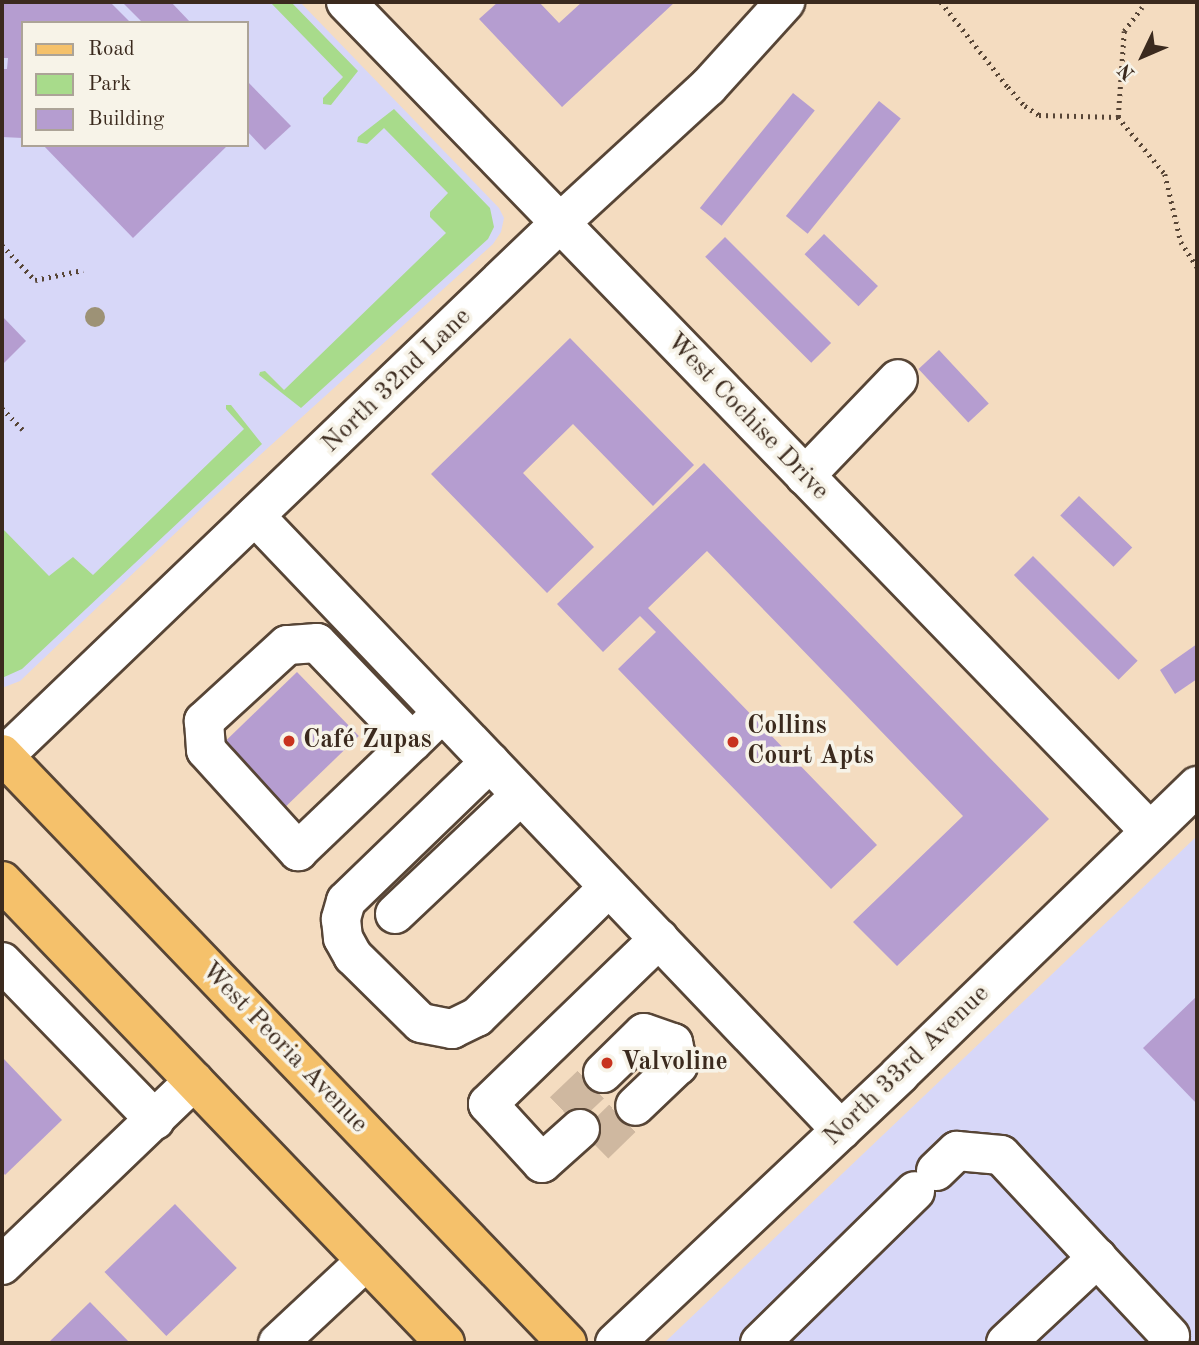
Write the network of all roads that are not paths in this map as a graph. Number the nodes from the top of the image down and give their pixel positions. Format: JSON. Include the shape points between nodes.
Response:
{"nodes":[{"id":1,"x":346,"y":2,"type":"edge"},
{"id":2,"x":785,"y":2,"type":"edge"},
{"id":3,"x":560,"y":223,"type":"junction"},
{"id":4,"x":898,"y":379,"type":"dead end"},
{"id":5,"x":805,"y":476,"type":"junction"},
{"id":6,"x":255,"y":516,"type":"junction"},
{"id":7,"x":442,"y":713,"type":"junction"},
{"id":8,"x":412,"y":742,"type":"junction"},
{"id":9,"x":3,"y":756,"type":"edge"},
{"id":10,"x":490,"y":762,"type":"junction"},
{"id":11,"x":1197,"y":786,"type":"edge"},
{"id":12,"x":521,"y":795,"type":"junction"},
{"id":13,"x":1150,"y":831,"type":"junction"},
{"id":14,"x":2,"y":881,"type":"edge"},
{"id":15,"x":609,"y":887,"type":"junction"},
{"id":16,"x":395,"y":914,"type":"dead end"},
{"id":17,"x":659,"y":939,"type":"junction"},
{"id":18,"x":2,"y":962,"type":"edge"},
{"id":19,"x":718,"y":1001,"type":"junction"},
{"id":20,"x":194,"y":1081,"type":"junction"},
{"id":21,"x":619,"y":1091,"type":"tunnel mouth"},
{"id":22,"x":155,"y":1120,"type":"junction"},
{"id":23,"x":841,"y":1130,"type":"junction"},
{"id":24,"x":573,"y":1134,"type":"tunnel mouth"},
{"id":25,"x":1097,"y":1258,"type":"junction"},
{"id":26,"x":366,"y":1261,"type":"junction"},
{"id":27,"x":2,"y":1265,"type":"edge"},
{"id":28,"x":1170,"y":1336,"type":"dead end"},
{"id":29,"x":278,"y":1343,"type":"edge"},
{"id":30,"x":446,"y":1343,"type":"edge"},
{"id":31,"x":567,"y":1343,"type":"edge"},
{"id":32,"x":615,"y":1343,"type":"edge"},
{"id":33,"x":760,"y":1343,"type":"edge"},
{"id":34,"x":1006,"y":1343,"type":"edge"}],
"edges":[{"from":1,"to":3,"type":"street","name":"West Cochise Drive"},
{"from":2,"to":3,"type":"street","name":"North 32nd Lane","via":[[708,88]]},
{"from":3,"to":5,"type":"street","name":"West Cochise Drive"},
{"from":3,"to":6,"type":"street","name":"North 32nd Lane"},
{"from":4,"to":5,"type":"street"},
{"from":5,"to":13,"type":"street","name":"West Cochise Drive"},
{"from":6,"to":7,"type":"street"},
{"from":6,"to":9,"type":"street","name":"North 32nd Lane"},
{"from":7,"to":8,"type":"street"},
{"from":7,"to":10,"type":"street"},
{"from":8,"to":8,"type":"street","via":[[298,850],[206,750],[204,721],[287,645],[317,643]]},
{"from":9,"to":31,"type":"main road","name":"West Peoria Avenue"},
{"from":10,"to":12,"type":"street"},
{"from":10,"to":15,"type":"street","via":[[346,901],[342,938],[353,956],[421,1023],[452,1029],[477,1017]]},
{"from":11,"to":13,"type":"street","name":"North 33rd Avenue"},
{"from":12,"to":15,"type":"street"},
{"from":12,"to":16,"type":"street"},
{"from":13,"to":23,"type":"street","name":"North 33rd Avenue"},
{"from":14,"to":20,"type":"main road"},
{"from":15,"to":17,"type":"street"},
{"from":17,"to":19,"type":"street"},
{"from":17,"to":24,"type":"street","via":[[488,1104],[542,1163]]},
{"from":18,"to":22,"type":"street"},
{"from":19,"to":21,"type":"street","via":[[673,1042],[644,1033]]},
{"from":19,"to":23,"type":"street"},
{"from":20,"to":22,"type":"street"},
{"from":20,"to":26,"type":"main road"},
{"from":22,"to":27,"type":"street"},
{"from":23,"to":32,"type":"street","name":"North 33rd Avenue"},
{"from":25,"to":28,"type":"street"},
{"from":25,"to":33,"type":"street","via":[[1001,1155],[957,1151]]},
{"from":25,"to":34,"type":"street"},
{"from":26,"to":29,"type":"street"},
{"from":26,"to":30,"type":"main road"}]}
